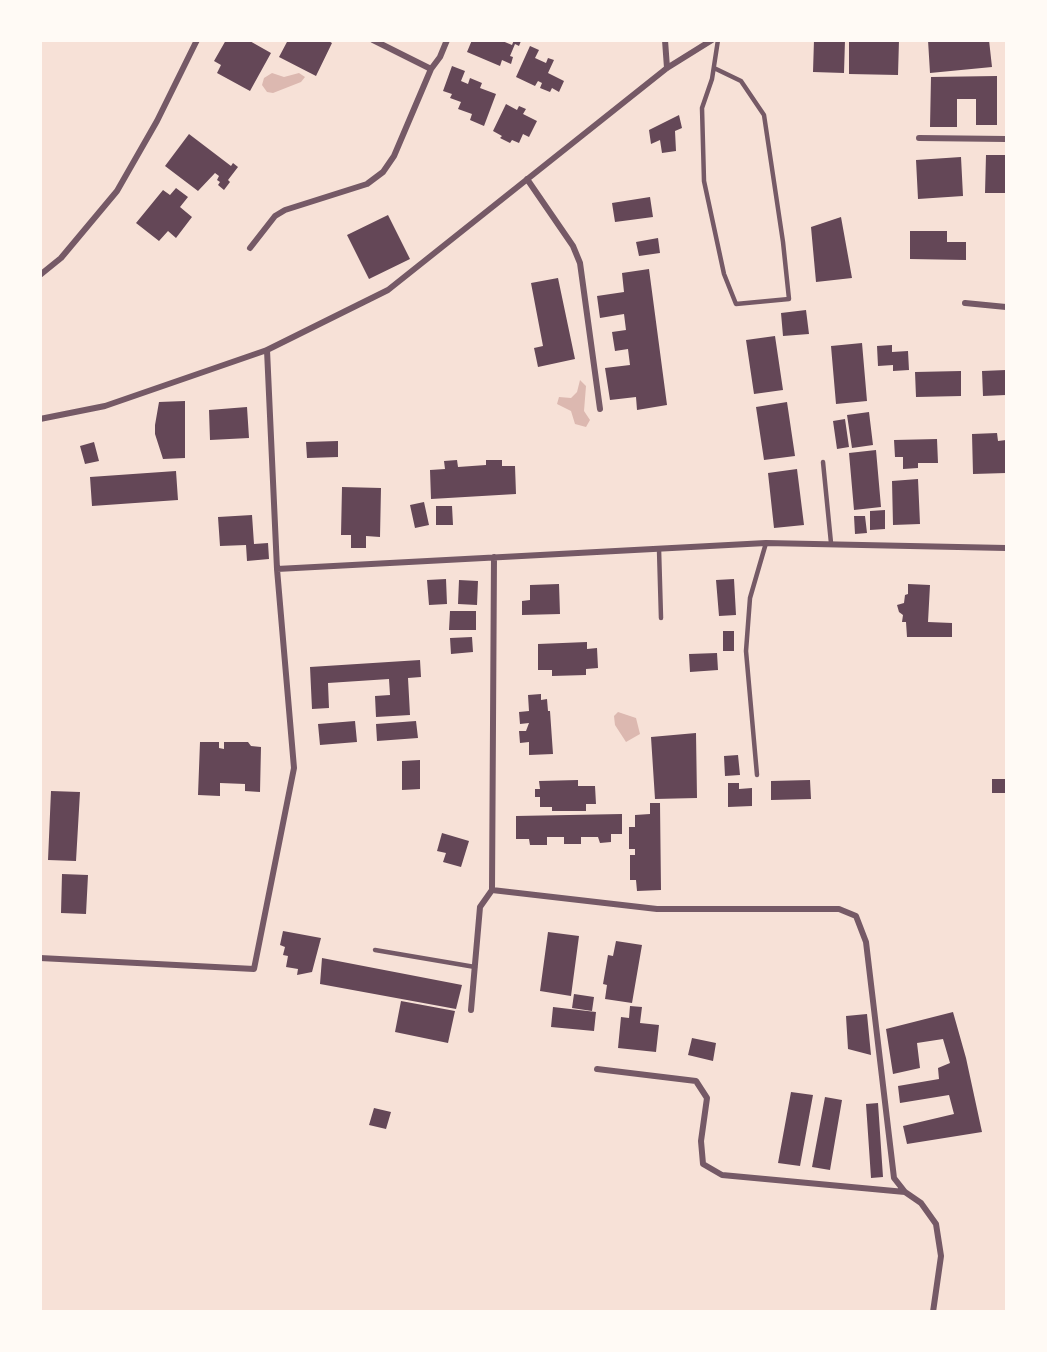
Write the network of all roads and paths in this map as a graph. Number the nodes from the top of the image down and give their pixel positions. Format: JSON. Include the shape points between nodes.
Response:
{"nodes":[{"id":1,"x":197,"y":40,"type":"edge"},
{"id":2,"x":373,"y":40,"type":"edge"},
{"id":3,"x":447,"y":40,"type":"edge"},
{"id":4,"x":665,"y":40,"type":"edge"},
{"id":5,"x":712,"y":40,"type":"edge"},
{"id":6,"x":718,"y":40,"type":"edge"},
{"id":7,"x":667,"y":68,"type":"junction"},
{"id":8,"x":714,"y":68,"type":"junction"},
{"id":9,"x":431,"y":69,"type":"junction"},
{"id":10,"x":920,"y":138,"type":"dead end"},
{"id":11,"x":1006,"y":140,"type":"edge"},
{"id":12,"x":528,"y":179,"type":"junction"},
{"id":13,"x":250,"y":248,"type":"dead end"},
{"id":14,"x":40,"y":275,"type":"edge"},
{"id":15,"x":965,"y":303,"type":"dead end"},
{"id":16,"x":1006,"y":307,"type":"edge"},
{"id":17,"x":267,"y":350,"type":"junction"},
{"id":18,"x":600,"y":409,"type":"dead end"},
{"id":19,"x":40,"y":419,"type":"edge"},
{"id":20,"x":823,"y":462,"type":"dead end"},
{"id":21,"x":766,"y":543,"type":"junction"},
{"id":22,"x":831,"y":543,"type":"junction"},
{"id":23,"x":1006,"y":548,"type":"edge"},
{"id":24,"x":658,"y":549,"type":"junction"},
{"id":25,"x":494,"y":557,"type":"junction"},
{"id":26,"x":277,"y":569,"type":"junction"},
{"id":27,"x":661,"y":618,"type":"dead end"},
{"id":28,"x":757,"y":775,"type":"dead end"},
{"id":29,"x":492,"y":890,"type":"junction"},
{"id":30,"x":375,"y":950,"type":"dead end"},
{"id":31,"x":40,"y":958,"type":"edge"},
{"id":32,"x":474,"y":967,"type":"junction"},
{"id":33,"x":471,"y":1010,"type":"dead end"},
{"id":34,"x":597,"y":1069,"type":"dead end"},
{"id":35,"x":905,"y":1192,"type":"junction"},
{"id":36,"x":933,"y":1311,"type":"edge"}],
"edges":[{"from":1,"to":14,"type":"street","via":[[117,191],[61,258]]},
{"from":2,"to":9,"type":"street"},
{"from":3,"to":9,"type":"street"},
{"from":4,"to":7,"type":"street"},
{"from":5,"to":7,"type":"street"},
{"from":6,"to":8,"type":"lane"},
{"from":7,"to":12,"type":"street"},
{"from":8,"to":8,"type":"lane","via":[[702,108],[704,181],[724,274],[736,304],[789,299],[764,115],[741,81]]},
{"from":9,"to":13,"type":"street","via":[[394,156],[383,172],[367,184],[285,210],[275,216]]},
{"from":10,"to":11,"type":"street"},
{"from":12,"to":17,"type":"street","via":[[388,290]]},
{"from":12,"to":18,"type":"street","via":[[580,263]]},
{"from":15,"to":16,"type":"street"},
{"from":17,"to":19,"type":"street","via":[[105,406]]},
{"from":17,"to":26,"type":"street"},
{"from":20,"to":22,"type":"lane"},
{"from":21,"to":22,"type":"street"},
{"from":21,"to":24,"type":"street"},
{"from":21,"to":28,"type":"lane","via":[[750,598],[746,651]]},
{"from":22,"to":23,"type":"street"},
{"from":24,"to":25,"type":"street"},
{"from":24,"to":27,"type":"lane"},
{"from":25,"to":26,"type":"street"},
{"from":25,"to":29,"type":"street"},
{"from":26,"to":31,"type":"street","via":[[294,768],[254,969]]},
{"from":29,"to":32,"type":"street","via":[[480,907]]},
{"from":29,"to":35,"type":"street","via":[[657,909],[838,909],[856,916],[866,942],[894,1178]]},
{"from":30,"to":32,"type":"lane"},
{"from":32,"to":33,"type":"street"},
{"from":34,"to":35,"type":"street","via":[[696,1081],[706,1098],[701,1141],[703,1164],[722,1175]]},
{"from":35,"to":36,"type":"street","via":[[921,1203],[936,1224],[941,1256]]}]}
